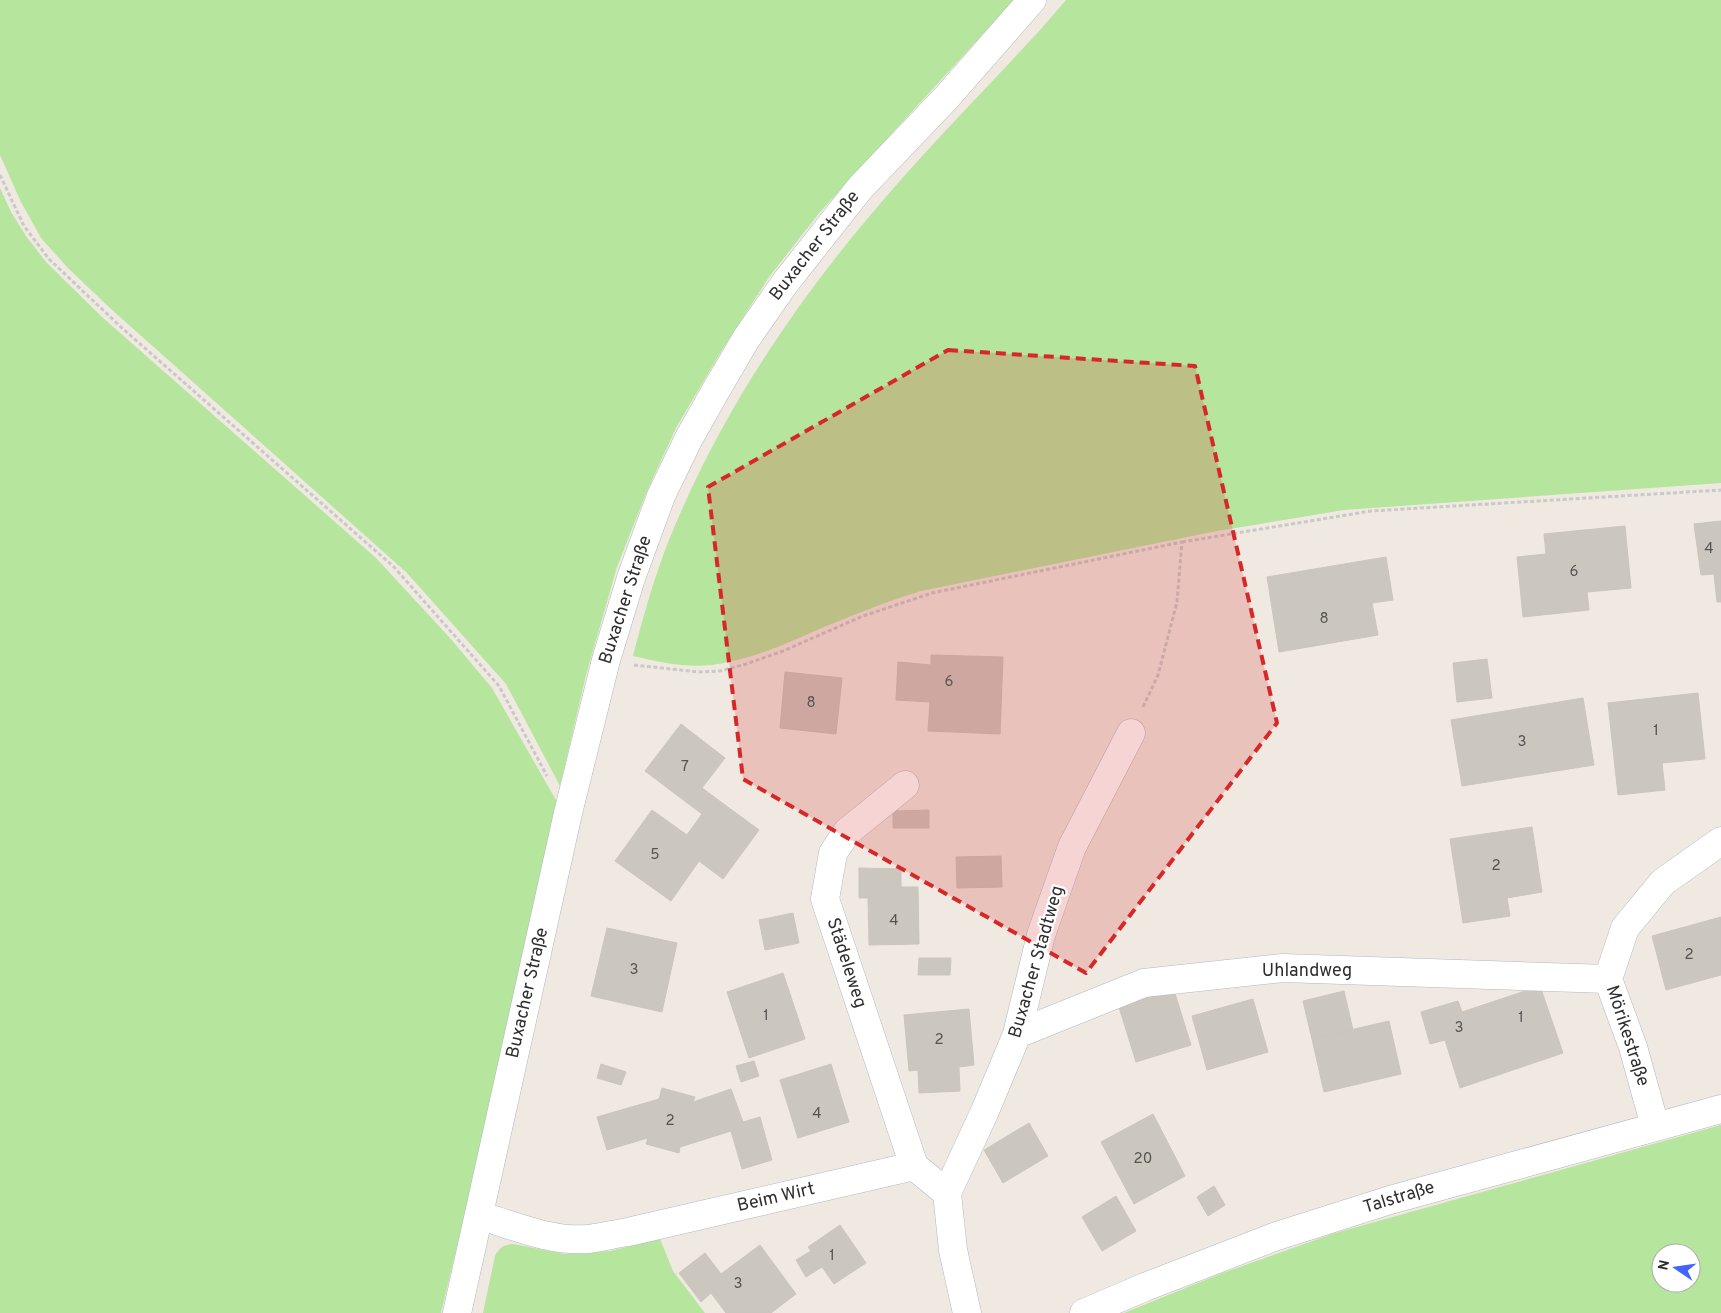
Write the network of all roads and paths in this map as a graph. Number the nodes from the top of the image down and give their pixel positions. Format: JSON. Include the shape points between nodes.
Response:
{"nodes":[{"id":1,"x":1032,"y":0,"type":"edge"},
{"id":2,"x":0,"y":175,"type":"edge"},
{"id":3,"x":1721,"y":490,"type":"edge"},
{"id":4,"x":1182,"y":542,"type":"junction"},
{"id":5,"x":606,"y":660,"type":"junction"},
{"id":6,"x":1131,"y":733,"type":"joint"},
{"id":7,"x":905,"y":785,"type":"dead end"},
{"id":8,"x":568,"y":813,"type":"junction"},
{"id":9,"x":1721,"y":841,"type":"edge"},
{"id":10,"x":1608,"y":979,"type":"junction"},
{"id":11,"x":1017,"y":1034,"type":"junction"},
{"id":12,"x":1721,"y":1109,"type":"edge"},
{"id":13,"x":1655,"y":1126,"type":"junction"},
{"id":14,"x":914,"y":1166,"type":"junction"},
{"id":15,"x":947,"y":1193,"type":"junction"},
{"id":16,"x":479,"y":1215,"type":"junction"},
{"id":17,"x":457,"y":1313,"type":"edge"},
{"id":18,"x":967,"y":1313,"type":"edge"},
{"id":19,"x":1084,"y":1313,"type":"edge"}],
"edges":[{"from":1,"to":5,"type":"street","name":"Buxacher Straße","via":[[946,98],[860,188],[785,283],[746,339],[689,438],[661,496],[630,578]]},
{"from":2,"to":8,"type":"path","via":[[24,226],[49,259],[122,328],[394,567],[499,686]]},
{"from":3,"to":4,"type":"path","via":[[1371,511]]},
{"from":4,"to":5,"type":"path","via":[[932,593],[863,616],[783,651],[720,671],[673,670]]},
{"from":4,"to":6,"type":"path","via":[[1177,602],[1158,676]]},
{"from":5,"to":8,"type":"street","name":"Buxacher Straße"},
{"from":6,"to":11,"type":"street","name":"Buxacher Stadtweg","via":[[1072,847],[1041,935]]},
{"from":7,"to":14,"type":"street","name":"Städeleweg","via":[[847,832],[833,853],[825,899]]},
{"from":8,"to":16,"type":"street","name":"Buxacher Straße"},
{"from":9,"to":10,"type":"street","name":"Mörikestraße","via":[[1663,882],[1625,928]]},
{"from":10,"to":11,"type":"street","name":"Uhlandweg","via":[[1283,968],[1144,983]]},
{"from":10,"to":13,"type":"street","name":"Mörikestraße"},
{"from":11,"to":15,"type":"street","name":"Buxacher Stadtweg"},
{"from":12,"to":13,"type":"street","name":"Talstraße"},
{"from":13,"to":19,"type":"street","name":"Talstraße","via":[[1390,1200],[1274,1237]]},
{"from":14,"to":15,"type":"street"},
{"from":14,"to":16,"type":"street","name":"Beim Wirt","via":[[588,1239],[559,1238]]},
{"from":15,"to":18,"type":"street","via":[[953,1250]]},
{"from":16,"to":17,"type":"street","name":"Buxacher Straße"}]}
